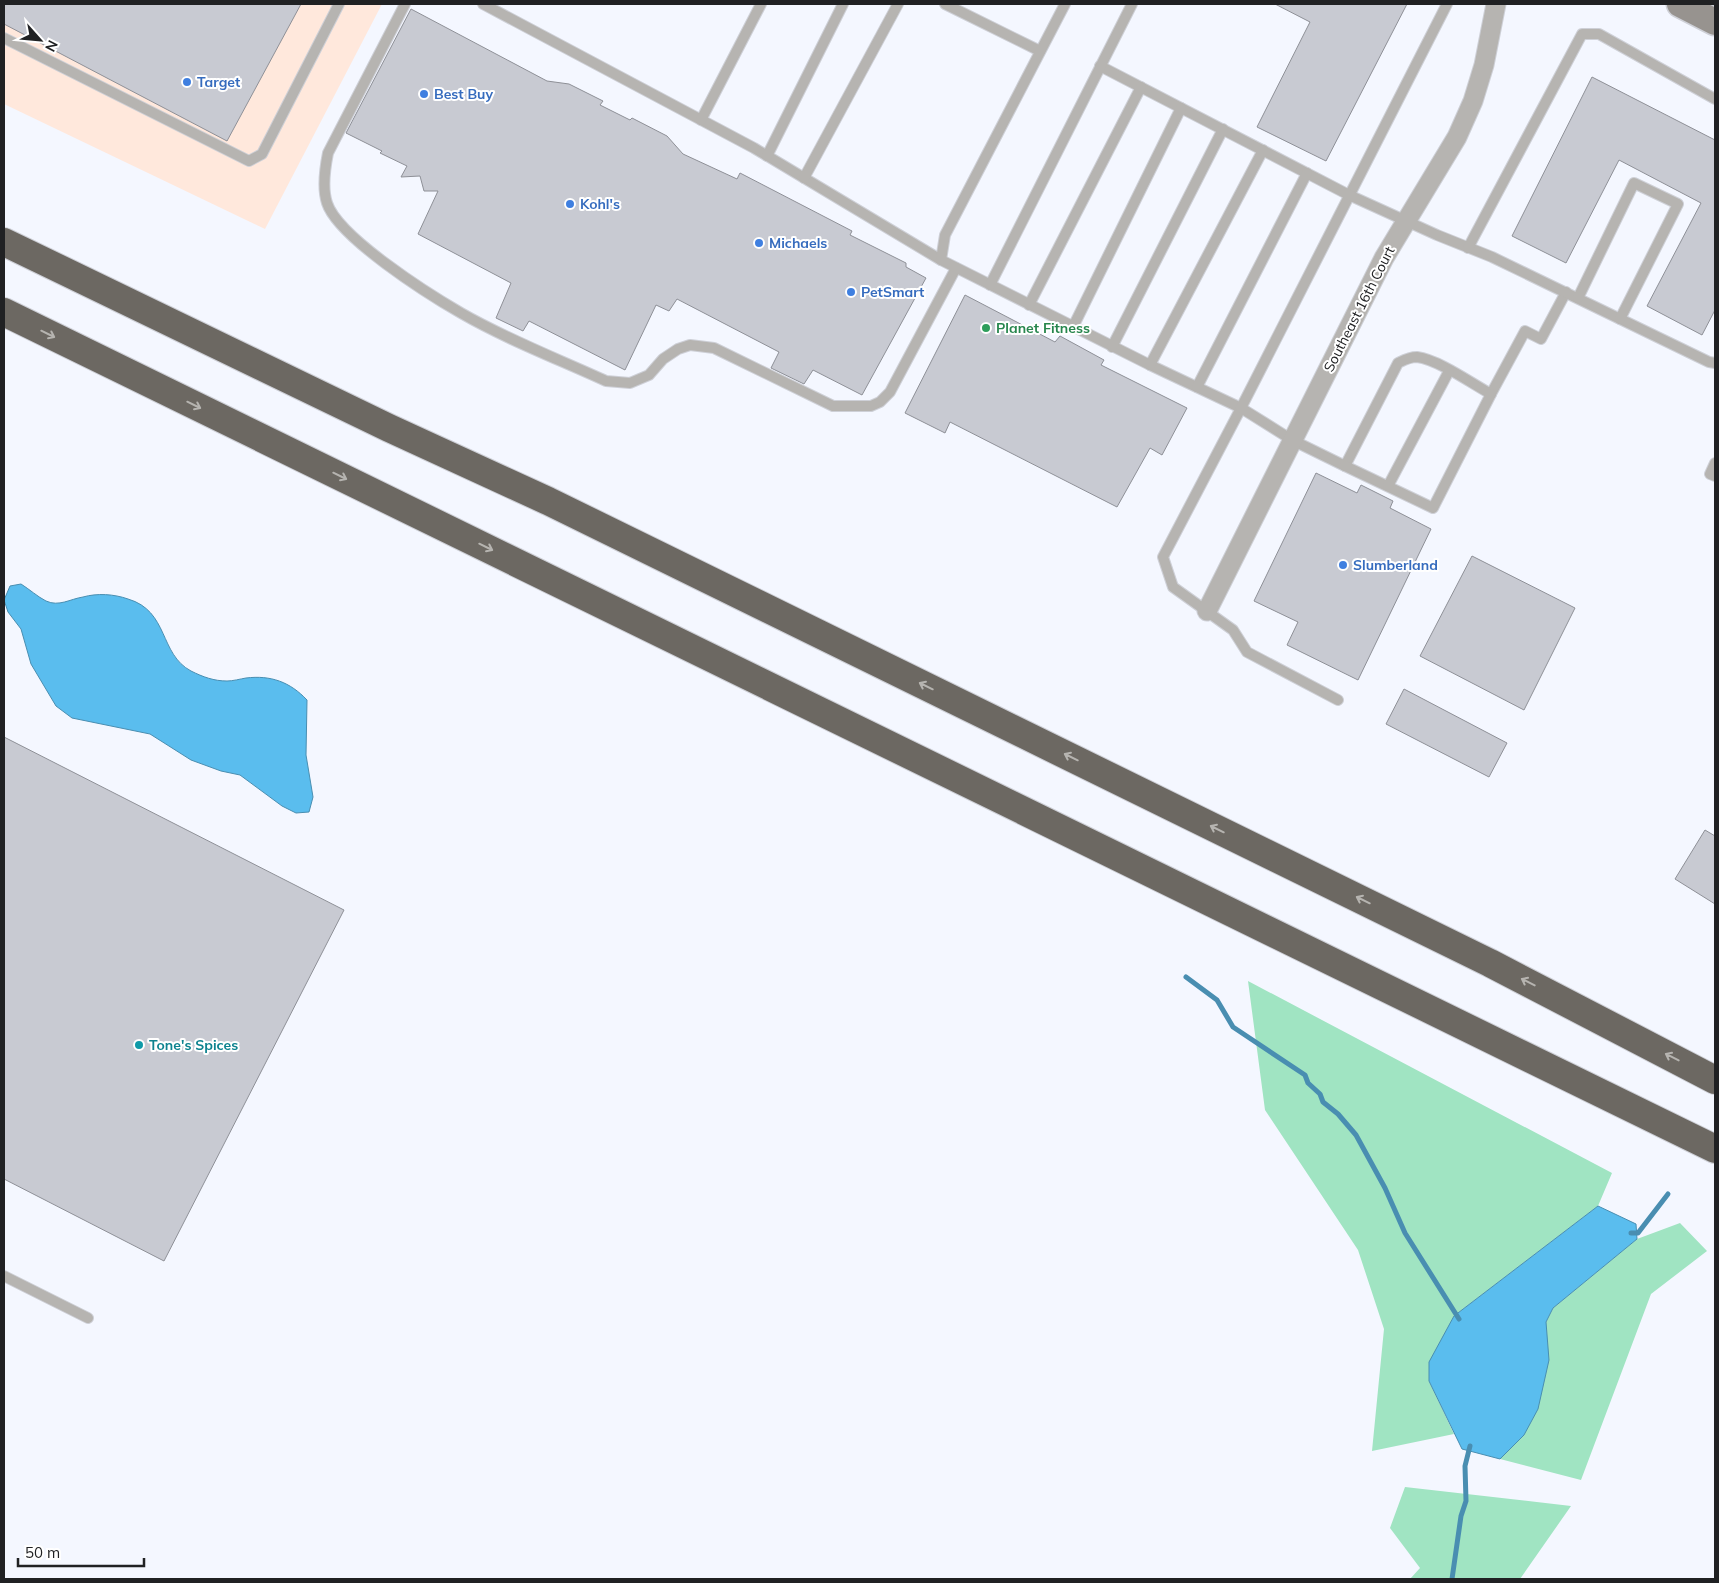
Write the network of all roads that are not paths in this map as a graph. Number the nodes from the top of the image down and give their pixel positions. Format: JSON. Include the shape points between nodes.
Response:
{"nodes":[{"id":1,"x":340,"y":4,"type":"edge"},
{"id":2,"x":405,"y":4,"type":"edge"},
{"id":3,"x":483,"y":4,"type":"edge"},
{"id":4,"x":761,"y":4,"type":"edge"},
{"id":5,"x":843,"y":4,"type":"edge"},
{"id":6,"x":898,"y":4,"type":"edge"},
{"id":7,"x":945,"y":4,"type":"edge"},
{"id":8,"x":1065,"y":4,"type":"edge"},
{"id":9,"x":1132,"y":4,"type":"edge"},
{"id":10,"x":1447,"y":4,"type":"edge"},
{"id":11,"x":1496,"y":4,"type":"edge"},
{"id":12,"x":1680,"y":4,"type":"edge"},
{"id":13,"x":1715,"y":22,"type":"edge"},
{"id":14,"x":4,"y":38,"type":"edge"},
{"id":15,"x":1040,"y":52,"type":"junction"},
{"id":16,"x":1100,"y":66,"type":"junction"},
{"id":17,"x":1141,"y":87,"type":"junction"},
{"id":18,"x":1715,"y":99,"type":"edge"},
{"id":19,"x":1181,"y":108,"type":"junction"},
{"id":20,"x":701,"y":120,"type":"junction"},
{"id":21,"x":1223,"y":129,"type":"junction"},
{"id":22,"x":1263,"y":150,"type":"junction"},
{"id":23,"x":767,"y":156,"type":"junction"},
{"id":24,"x":1307,"y":173,"type":"junction"},
{"id":25,"x":804,"y":178,"type":"junction"},
{"id":26,"x":1349,"y":195,"type":"junction"},
{"id":27,"x":1408,"y":220,"type":"junction"},
{"id":28,"x":4,"y":242,"type":"edge"},
{"id":29,"x":1468,"y":248,"type":"junction"},
{"id":30,"x":940,"y":260,"type":"junction"},
{"id":31,"x":956,"y":268,"type":"junction"},
{"id":32,"x":990,"y":285,"type":"junction"},
{"id":33,"x":1566,"y":292,"type":"junction"},
{"id":34,"x":1578,"y":298,"type":"junction"},
{"id":35,"x":1029,"y":305,"type":"junction"},
{"id":36,"x":4,"y":312,"type":"edge"},
{"id":37,"x":1620,"y":319,"type":"junction"},
{"id":38,"x":1073,"y":327,"type":"junction"},
{"id":39,"x":1112,"y":346,"type":"junction"},
{"id":40,"x":1715,"y":363,"type":"edge"},
{"id":41,"x":1150,"y":365,"type":"junction"},
{"id":42,"x":1449,"y":371,"type":"junction"},
{"id":43,"x":1197,"y":387,"type":"junction"},
{"id":44,"x":1491,"y":394,"type":"junction"},
{"id":45,"x":1242,"y":408,"type":"junction"},
{"id":46,"x":1292,"y":440,"type":"junction"},
{"id":47,"x":1715,"y":463,"type":"edge"},
{"id":48,"x":1345,"y":466,"type":"junction"},
{"id":49,"x":1715,"y":476,"type":"edge"},
{"id":50,"x":1388,"y":486,"type":"junction"},
{"id":51,"x":1207,"y":611,"type":"junction"},
{"id":52,"x":1338,"y":700,"type":"dead end"},
{"id":53,"x":1715,"y":1080,"type":"edge"},
{"id":54,"x":1715,"y":1149,"type":"edge"},
{"id":55,"x":4,"y":1276,"type":"edge"},
{"id":56,"x":88,"y":1318,"type":"dead end"}],
"edges":[{"from":1,"to":14,"type":"lane","via":[[262,154],[249,161]]},
{"from":2,"to":31,"type":"lane","via":[[328,153],[324,172],[327,203],[345,230],[375,256],[461,313],[606,382],[630,382],[649,375],[663,359],[690,345],[714,348],[833,406],[871,406],[890,392]]},
{"from":3,"to":20,"type":"lane"},
{"from":4,"to":20,"type":"lane"},
{"from":5,"to":23,"type":"lane"},
{"from":6,"to":25,"type":"lane"},
{"from":7,"to":15,"type":"lane"},
{"from":8,"to":15,"type":"lane"},
{"from":9,"to":16,"type":"lane"},
{"from":10,"to":26,"type":"lane"},
{"from":11,"to":27,"type":"street","name":"Southeast 16th Court","via":[[1484,65],[1473,100],[1457,137]]},
{"from":12,"to":13,"type":"main road"},
{"from":15,"to":30,"type":"lane","via":[[945,236]]},
{"from":16,"to":17,"type":"lane"},
{"from":16,"to":32,"type":"lane"},
{"from":17,"to":19,"type":"lane"},
{"from":17,"to":35,"type":"lane"},
{"from":18,"to":29,"type":"lane","via":[[1599,34],[1582,34]]},
{"from":19,"to":21,"type":"lane"},
{"from":19,"to":38,"type":"lane"},
{"from":20,"to":23,"type":"lane"},
{"from":21,"to":22,"type":"lane"},
{"from":21,"to":39,"type":"lane"},
{"from":22,"to":24,"type":"lane"},
{"from":22,"to":41,"type":"lane"},
{"from":23,"to":25,"type":"lane"},
{"from":24,"to":26,"type":"lane"},
{"from":24,"to":43,"type":"lane"},
{"from":25,"to":30,"type":"lane"},
{"from":26,"to":27,"type":"lane"},
{"from":26,"to":45,"type":"lane"},
{"from":27,"to":29,"type":"lane"},
{"from":27,"to":46,"type":"street","name":"Southeast 16th Court","via":[[1384,258]]},
{"from":53,"to":28,"type":"highway","one_way":true,"via":[[1481,958],[575,514]]},
{"from":29,"to":33,"type":"lane"},
{"from":30,"to":31,"type":"lane"},
{"from":31,"to":32,"type":"lane"},
{"from":32,"to":35,"type":"lane"},
{"from":33,"to":34,"type":"lane"},
{"from":33,"to":44,"type":"lane","via":[[1541,339],[1525,331]]},
{"from":34,"to":37,"type":"lane"},
{"from":34,"to":37,"type":"lane","via":[[1634,183],[1678,204]]},
{"from":35,"to":38,"type":"lane"},
{"from":36,"to":54,"type":"highway","one_way":true},
{"from":37,"to":40,"type":"lane"},
{"from":38,"to":39,"type":"lane"},
{"from":39,"to":41,"type":"lane"},
{"from":41,"to":43,"type":"lane"},
{"from":42,"to":44,"type":"lane"},
{"from":42,"to":48,"type":"lane","via":[[1417,357],[1398,363]]},
{"from":42,"to":50,"type":"lane"},
{"from":43,"to":45,"type":"lane"},
{"from":44,"to":50,"type":"lane","via":[[1433,508]]},
{"from":45,"to":46,"type":"lane"},
{"from":45,"to":51,"type":"lane","via":[[1163,557],[1173,587]]},
{"from":46,"to":48,"type":"lane"},
{"from":46,"to":51,"type":"street","name":"Southeast 16th Court"},
{"from":47,"to":49,"type":"lane","via":[[1710,474]]},
{"from":48,"to":50,"type":"lane"},
{"from":51,"to":52,"type":"lane","via":[[1233,630],[1247,652]]},
{"from":55,"to":56,"type":"lane"}]}
